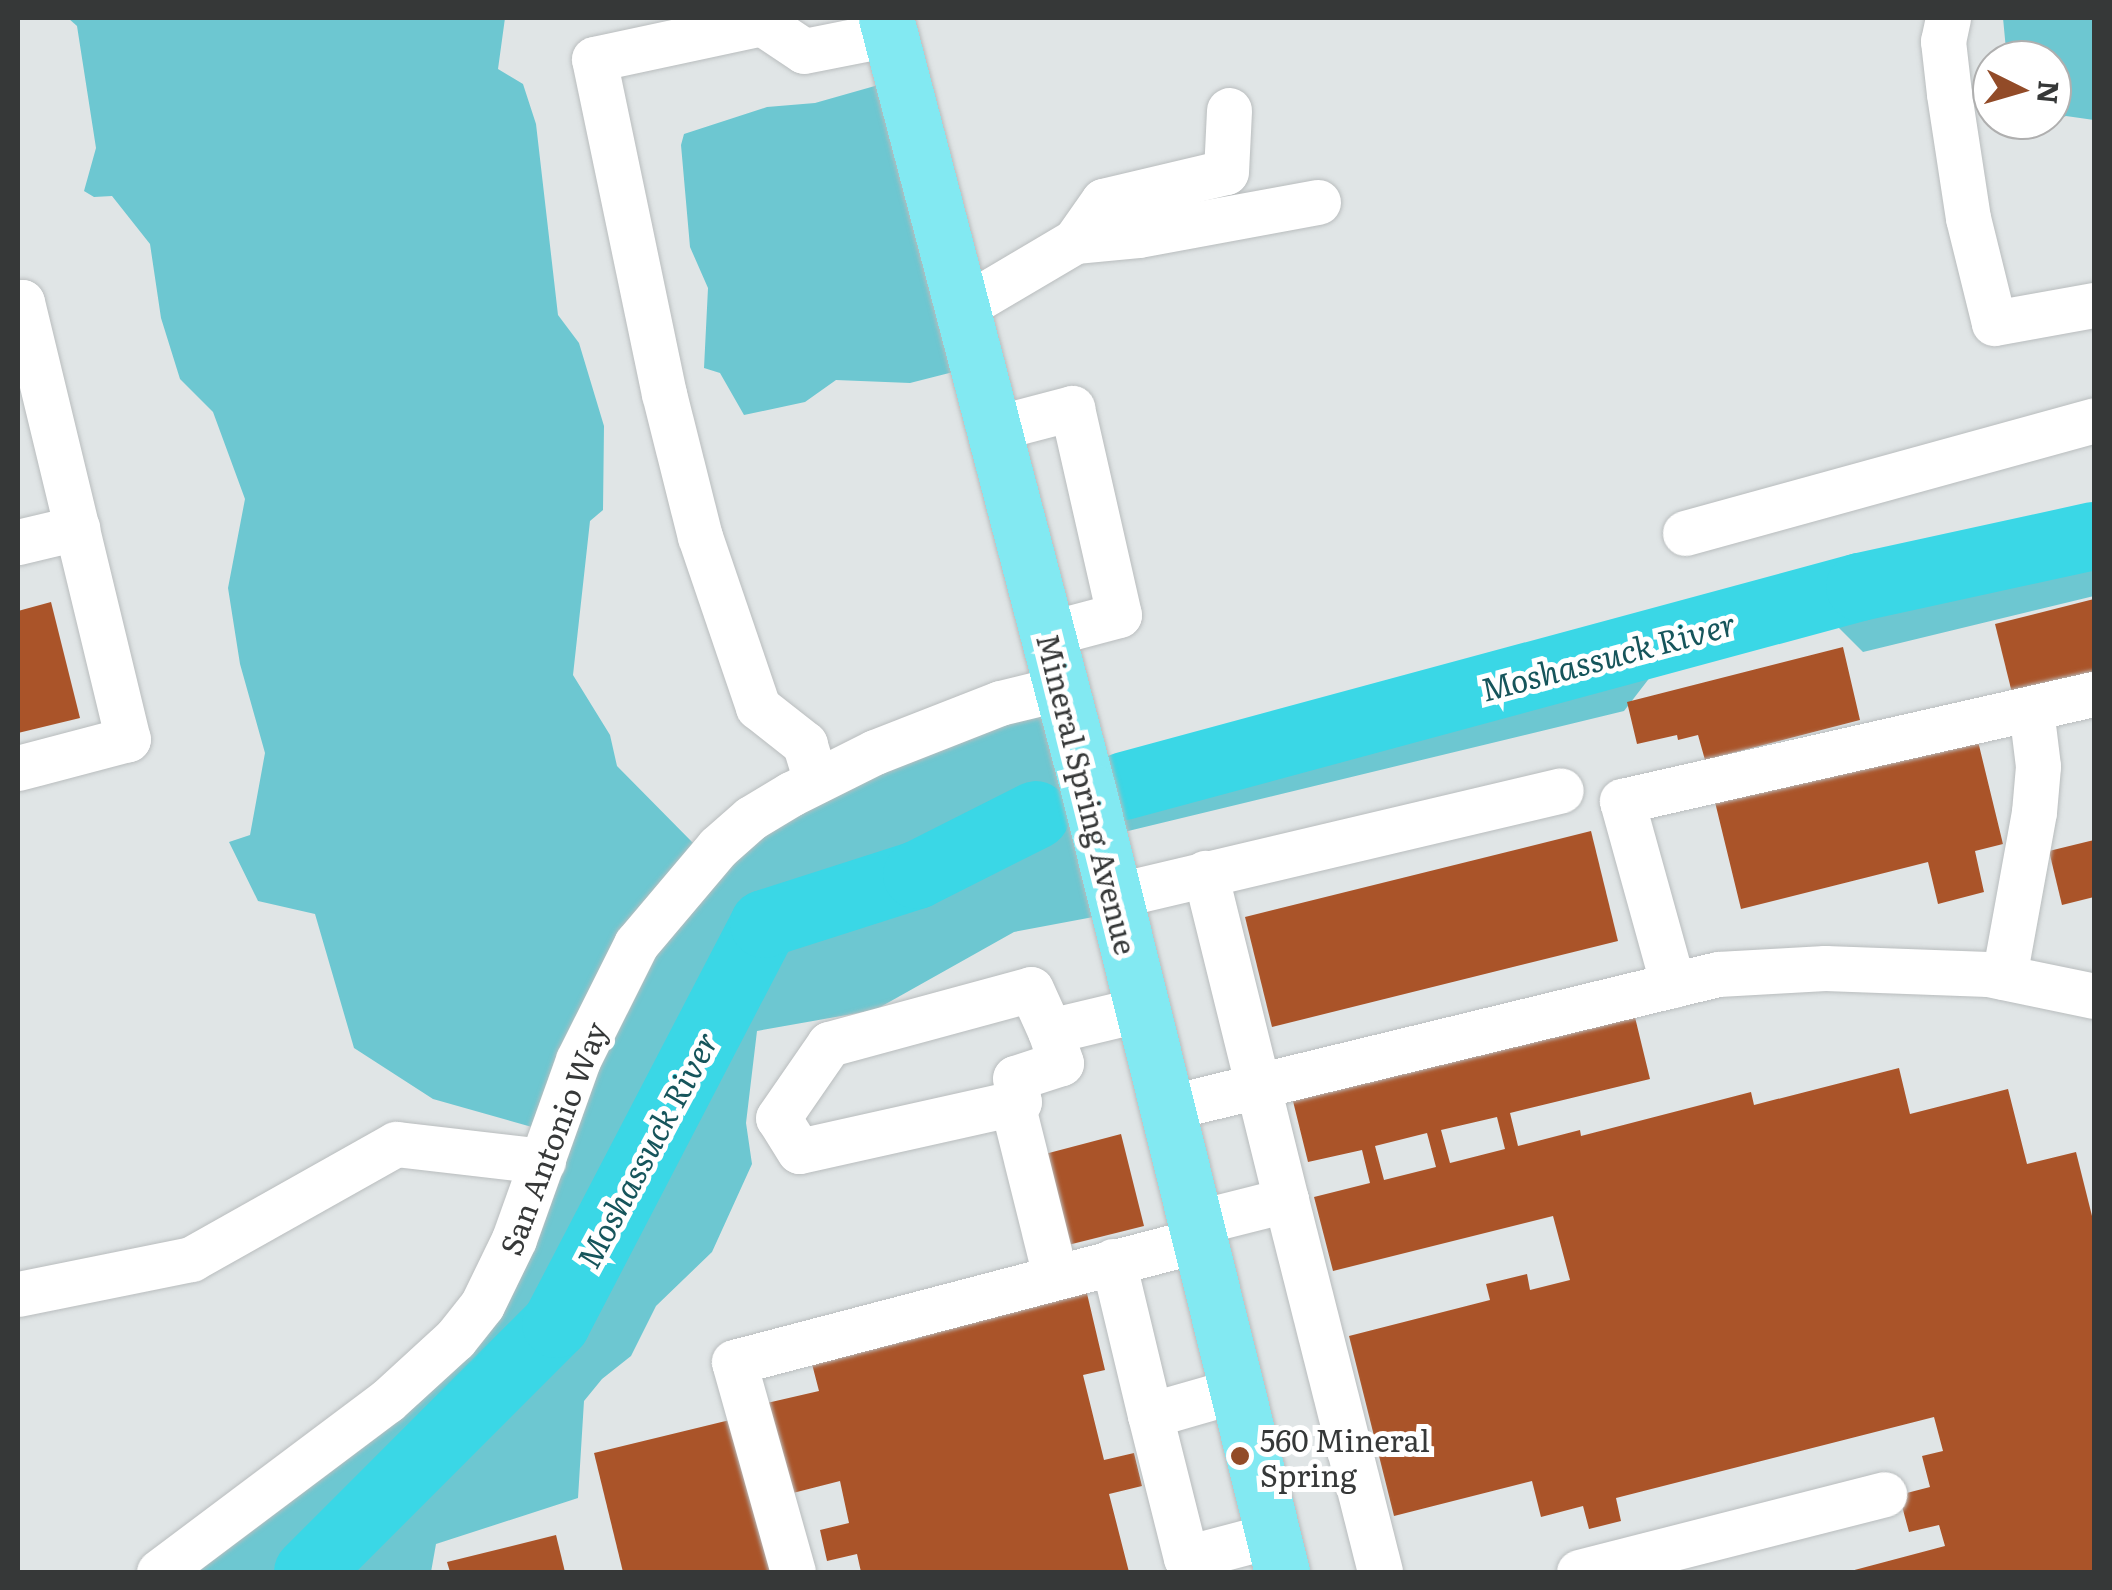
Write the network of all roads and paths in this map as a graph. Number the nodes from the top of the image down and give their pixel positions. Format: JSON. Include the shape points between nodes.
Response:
{"nodes":[{"id":1,"x":1948,"y":18,"type":"edge"},
{"id":2,"x":888,"y":26,"type":"edge"},
{"id":3,"x":1229,"y":110,"type":"dead end"},
{"id":4,"x":1318,"y":202,"type":"dead end"},
{"id":5,"x":1075,"y":241,"type":"junction"},
{"id":6,"x":18,"y":303,"type":"edge"},
{"id":7,"x":2094,"y":305,"type":"edge"},
{"id":8,"x":960,"y":309,"type":"junction"},
{"id":9,"x":2094,"y":420,"type":"edge"},
{"id":10,"x":992,"y":429,"type":"junction"},
{"id":11,"x":77,"y":528,"type":"junction"},
{"id":12,"x":1685,"y":533,"type":"dead end"},
{"id":13,"x":18,"y":542,"type":"edge"},
{"id":14,"x":1047,"y":634,"type":"junction"},
{"id":15,"x":1062,"y":688,"type":"junction"},
{"id":16,"x":2094,"y":694,"type":"edge"},
{"id":17,"x":2031,"y":709,"type":"junction"},
{"id":18,"x":18,"y":768,"type":"edge"},
{"id":19,"x":816,"y":781,"type":"junction"},
{"id":20,"x":1561,"y":790,"type":"dead end"},
{"id":21,"x":1205,"y":873,"type":"junction"},
{"id":22,"x":1114,"y":896,"type":"junction"},
{"id":23,"x":2004,"y":978,"type":"junction"},
{"id":24,"x":1673,"y":985,"type":"junction"},
{"id":25,"x":2094,"y":996,"type":"edge"},
{"id":26,"x":1142,"y":1009,"type":"junction"},
{"id":27,"x":1050,"y":1030,"type":"junction"},
{"id":28,"x":1254,"y":1086,"type":"junction"},
{"id":29,"x":1012,"y":1104,"type":"junction"},
{"id":30,"x":1166,"y":1108,"type":"junction"},
{"id":31,"x":542,"y":1161,"type":"junction"},
{"id":32,"x":1286,"y":1200,"type":"junction"},
{"id":33,"x":1197,"y":1232,"type":"junction"},
{"id":34,"x":1113,"y":1261,"type":"junction"},
{"id":35,"x":1055,"y":1276,"type":"junction"},
{"id":36,"x":18,"y":1294,"type":"edge"},
{"id":37,"x":1237,"y":1390,"type":"junction"},
{"id":38,"x":1150,"y":1415,"type":"junction"},
{"id":39,"x":1884,"y":1494,"type":"dead end"},
{"id":40,"x":1278,"y":1554,"type":"edge"},
{"id":41,"x":1188,"y":1565,"type":"edge"},
{"id":42,"x":159,"y":1572,"type":"edge"},
{"id":43,"x":793,"y":1572,"type":"edge"},
{"id":44,"x":1380,"y":1572,"type":"edge"},
{"id":45,"x":1579,"y":1572,"type":"edge"}],
"edges":[{"from":1,"to":7,"type":"street","via":[[1943,41],[1954,130],[1994,323]]},
{"from":2,"to":8,"type":"main road","name":"Mineral Spring Avenue"},
{"from":2,"to":19,"type":"street","via":[[804,51],[762,23],[594,59],[700,536],[758,707],[805,744]]},
{"from":3,"to":5,"type":"street","via":[[1226,172],[1103,201]]},
{"from":4,"to":5,"type":"street","via":[[1138,236]]},
{"from":5,"to":8,"type":"street"},
{"from":6,"to":11,"type":"street"},
{"from":8,"to":10,"type":"main road","name":"Mineral Spring Avenue"},
{"from":9,"to":12,"type":"street"},
{"from":10,"to":14,"type":"main road","name":"Mineral Spring Avenue"},
{"from":10,"to":14,"type":"street","via":[[1072,408],[1119,616]]},
{"from":11,"to":13,"type":"street"},
{"from":11,"to":18,"type":"street","via":[[128,739]]},
{"from":14,"to":15,"type":"main road","name":"Mineral Spring Avenue"},
{"from":15,"to":19,"type":"street","name":"San Antonio Way","via":[[1000,703]]},
{"from":15,"to":22,"type":"main road","name":"Mineral Spring Avenue"},
{"from":16,"to":17,"type":"street"},
{"from":17,"to":23,"type":"street","via":[[2038,766],[2034,812]]},
{"from":17,"to":24,"type":"street","via":[[1622,801]]},
{"from":19,"to":31,"type":"street","name":"San Antonio Way","via":[[751,818],[636,944],[578,1060]]},
{"from":20,"to":21,"type":"street"},
{"from":21,"to":22,"type":"street"},
{"from":21,"to":28,"type":"street"},
{"from":22,"to":26,"type":"main road","name":"Mineral Spring Avenue"},
{"from":23,"to":24,"type":"street","via":[[1825,968],[1718,974]]},
{"from":23,"to":25,"type":"street"},
{"from":24,"to":28,"type":"street"},
{"from":26,"to":27,"type":"street"},
{"from":26,"to":30,"type":"main road","name":"Mineral Spring Avenue"},
{"from":27,"to":29,"type":"street","via":[[1061,1063],[1016,1078],[1019,1102]]},
{"from":27,"to":29,"type":"street","via":[[1032,989],[828,1044],[778,1118],[799,1151]]},
{"from":28,"to":30,"type":"street"},
{"from":28,"to":32,"type":"street"},
{"from":29,"to":35,"type":"street"},
{"from":30,"to":33,"type":"main road","name":"Mineral Spring Avenue"},
{"from":31,"to":36,"type":"street","via":[[396,1144],[191,1259]]},
{"from":31,"to":42,"type":"street","name":"San Antonio Way","via":[[501,1268],[456,1340]]},
{"from":32,"to":33,"type":"street"},
{"from":32,"to":44,"type":"street"},
{"from":33,"to":34,"type":"street"},
{"from":33,"to":37,"type":"main road","name":"Mineral Spring Avenue"},
{"from":34,"to":35,"type":"street"},
{"from":34,"to":38,"type":"street"},
{"from":35,"to":43,"type":"street","via":[[734,1362]]},
{"from":37,"to":38,"type":"street"},
{"from":37,"to":40,"type":"main road","name":"Mineral Spring Avenue"},
{"from":38,"to":41,"type":"street"},
{"from":39,"to":45,"type":"street"},
{"from":40,"to":41,"type":"street"}]}
